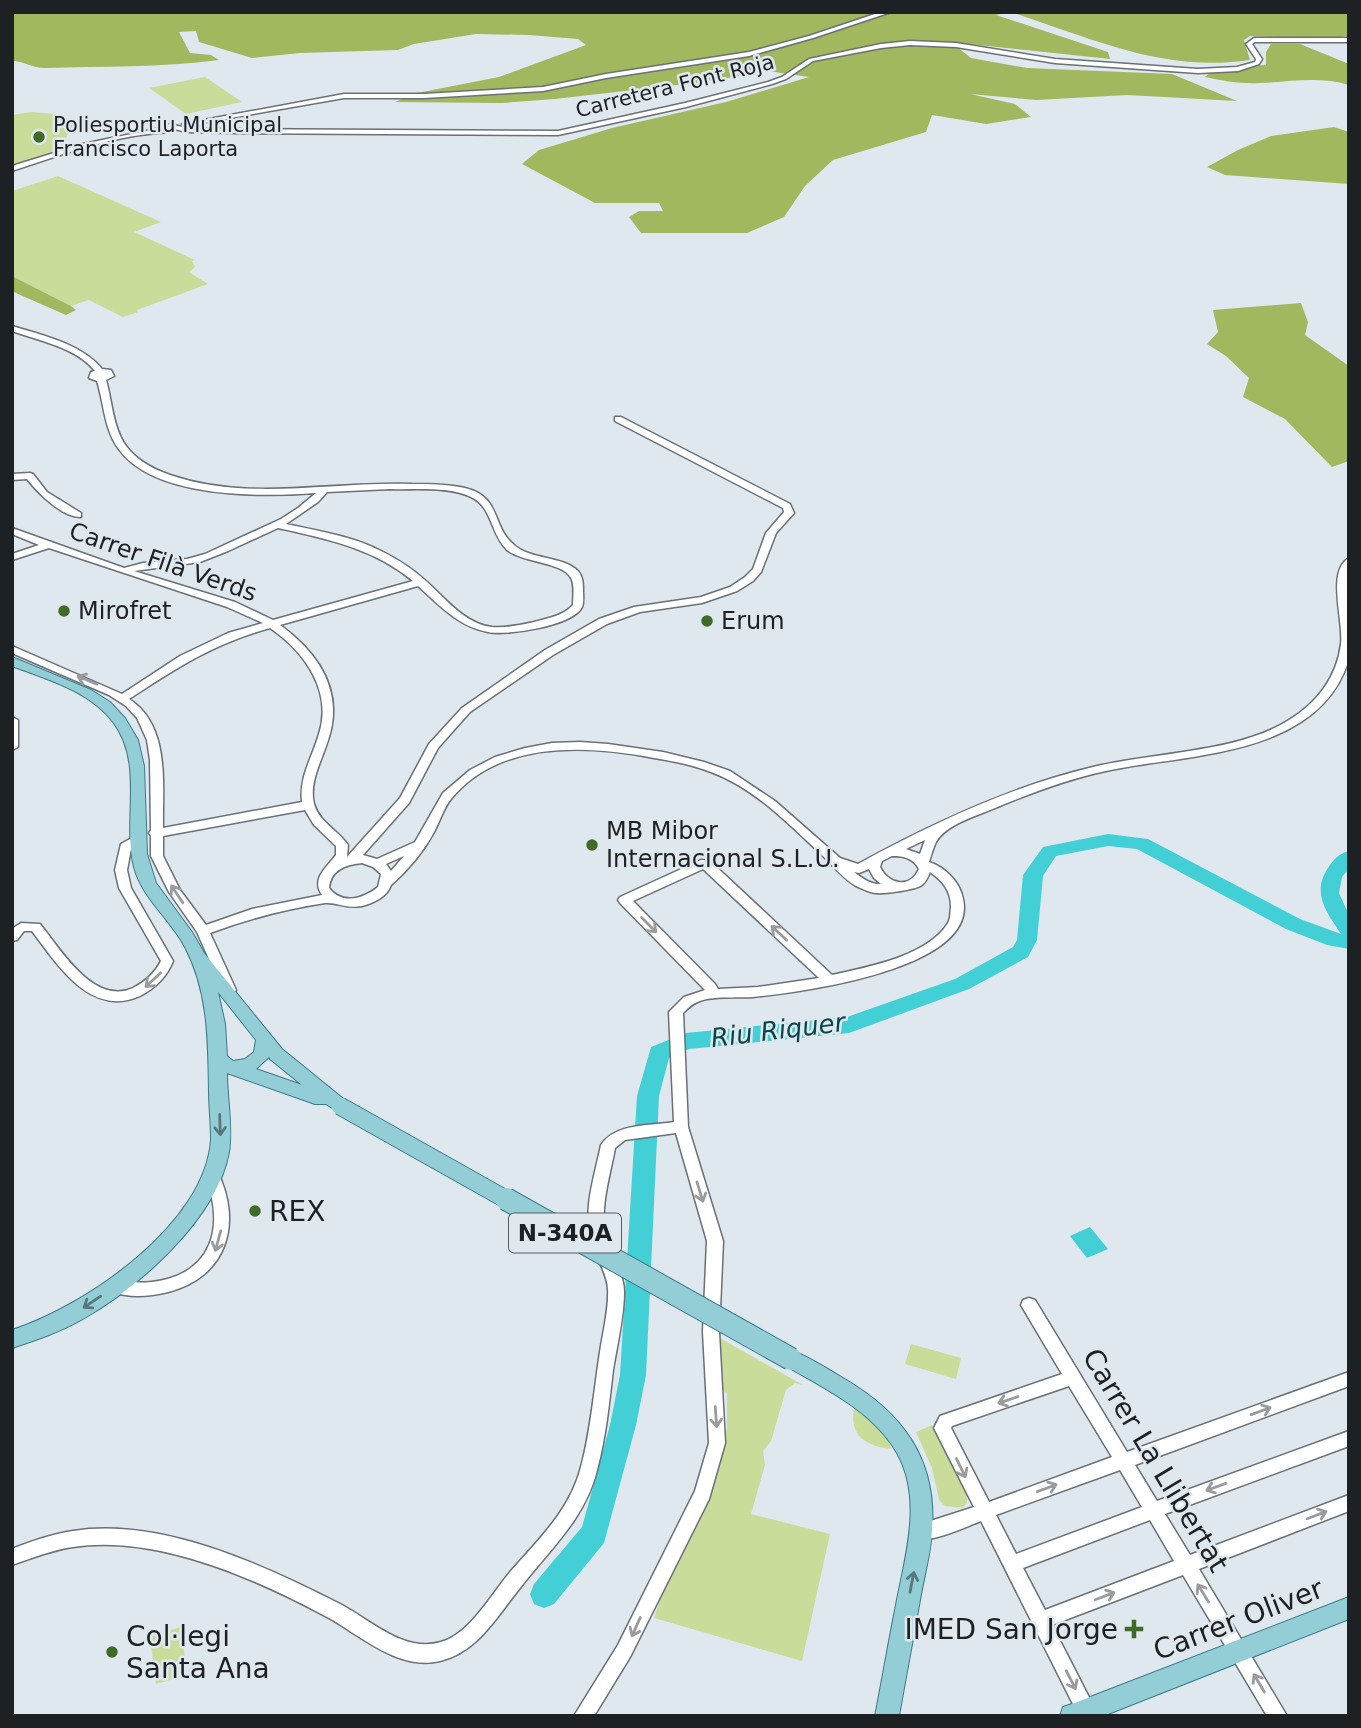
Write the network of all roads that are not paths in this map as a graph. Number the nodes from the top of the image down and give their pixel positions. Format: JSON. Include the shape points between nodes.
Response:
{"nodes":[{"id":1,"x":888,"y":12,"type":"edge"},
{"id":2,"x":1349,"y":40,"type":"edge"},
{"id":3,"x":175,"y":127,"type":"junction"},
{"id":4,"x":12,"y":169,"type":"edge"},
{"id":5,"x":12,"y":328,"type":"edge"},
{"id":6,"x":618,"y":419,"type":"dead end"},
{"id":7,"x":12,"y":477,"type":"edge"},
{"id":8,"x":323,"y":491,"type":"junction"},
{"id":9,"x":78,"y":515,"type":"dead end"},
{"id":10,"x":275,"y":524,"type":"junction"},
{"id":11,"x":12,"y":531,"type":"edge"},
{"id":12,"x":48,"y":545,"type":"junction"},
{"id":13,"x":12,"y":557,"type":"edge"},
{"id":14,"x":1349,"y":561,"type":"edge"},
{"id":15,"x":124,"y":571,"type":"junction"},
{"id":16,"x":420,"y":582,"type":"junction"},
{"id":17,"x":270,"y":623,"type":"junction"},
{"id":18,"x":12,"y":649,"type":"edge"},
{"id":19,"x":12,"y":661,"type":"edge"},
{"id":20,"x":123,"y":698,"type":"junction"},
{"id":21,"x":12,"y":720,"type":"edge"},
{"id":22,"x":12,"y":747,"type":"edge"},
{"id":23,"x":309,"y":806,"type":"junction"},
{"id":24,"x":944,"y":826,"type":"junction"},
{"id":25,"x":155,"y":832,"type":"junction"},
{"id":26,"x":139,"y":838,"type":"junction"},
{"id":27,"x":418,"y":845,"type":"junction"},
{"id":28,"x":831,"y":857,"type":"junction"},
{"id":29,"x":881,"y":857,"type":"junction"},
{"id":30,"x":352,"y":860,"type":"junction"},
{"id":31,"x":378,"y":863,"type":"junction"},
{"id":32,"x":923,"y":864,"type":"junction"},
{"id":33,"x":334,"y":866,"type":"junction"},
{"id":34,"x":921,"y":880,"type":"junction"},
{"id":35,"x":388,"y":882,"type":"junction"},
{"id":36,"x":949,"y":884,"type":"junction"},
{"id":37,"x":899,"y":886,"type":"junction"},
{"id":38,"x":330,"y":898,"type":"junction"},
{"id":39,"x":203,"y":931,"type":"junction"},
{"id":40,"x":12,"y":937,"type":"edge"},
{"id":41,"x":196,"y":952,"type":"junction"},
{"id":42,"x":829,"y":980,"type":"junction"},
{"id":43,"x":714,"y":994,"type":"junction"},
{"id":44,"x":232,"y":997,"type":"junction"},
{"id":45,"x":244,"y":1014,"type":"junction"},
{"id":46,"x":215,"y":1016,"type":"junction"},
{"id":47,"x":264,"y":1041,"type":"junction"},
{"id":48,"x":223,"y":1062,"type":"junction"},
{"id":49,"x":340,"y":1106,"type":"junction"},
{"id":50,"x":681,"y":1127,"type":"junction"},
{"id":51,"x":212,"y":1175,"type":"junction"},
{"id":52,"x":114,"y":1286,"type":"junction"},
{"id":53,"x":1029,"y":1305,"type":"dead end"},
{"id":54,"x":12,"y":1339,"type":"edge"},
{"id":55,"x":1073,"y":1378,"type":"junction"},
{"id":56,"x":1349,"y":1380,"type":"edge"},
{"id":57,"x":942,"y":1424,"type":"joint"},
{"id":58,"x":1349,"y":1438,"type":"edge"},
{"id":59,"x":1123,"y":1460,"type":"junction"},
{"id":60,"x":1349,"y":1503,"type":"edge"},
{"id":61,"x":983,"y":1511,"type":"junction"},
{"id":62,"x":1153,"y":1511,"type":"junction"},
{"id":63,"x":920,"y":1532,"type":"junction"},
{"id":64,"x":12,"y":1557,"type":"edge"},
{"id":65,"x":1011,"y":1564,"type":"junction"},
{"id":66,"x":1186,"y":1564,"type":"junction"},
{"id":67,"x":1349,"y":1608,"type":"edge"},
{"id":68,"x":1041,"y":1620,"type":"junction"},
{"id":69,"x":1239,"y":1651,"type":"junction"},
{"id":70,"x":894,"y":1673,"type":"junction"},
{"id":71,"x":1083,"y":1714,"type":"edge"},
{"id":72,"x":583,"y":1716,"type":"edge"},
{"id":73,"x":878,"y":1716,"type":"edge"},
{"id":74,"x":887,"y":1716,"type":"edge"},
{"id":75,"x":895,"y":1716,"type":"edge"},
{"id":76,"x":1278,"y":1716,"type":"edge"}],
"edges":[{"from":1,"to":3,"type":"street","via":[[749,54],[543,89],[344,96]]},
{"from":2,"to":3,"type":"street","name":"Carretera Font Roja","via":[[1254,40],[1249,43],[1259,59],[1255,65],[1207,71],[1055,61],[946,44],[890,45],[811,60],[771,83],[558,133]]},
{"from":3,"to":4,"type":"street","name":"Carretera Font Roja","via":[[76,148]]},
{"from":5,"to":8,"type":"street","via":[[94,363],[118,440],[150,470],[221,491]]},
{"from":6,"to":30,"type":"street","via":[[787,506],[789,513],[768,539],[759,568],[715,597],[617,615],[480,699],[433,746],[405,800]]},
{"from":7,"to":9,"type":"street","via":[[30,476],[44,494]]},
{"from":8,"to":10,"type":"street"},
{"from":8,"to":16,"type":"street","via":[[397,486],[477,495],[512,549],[574,573],[578,604],[570,614],[524,629],[489,631],[472,626]]},
{"from":10,"to":15,"type":"street","via":[[209,556]]},
{"from":10,"to":16,"type":"street","via":[[367,548],[401,565]]},
{"from":11,"to":12,"type":"street","name":"Carrer Filà Verds"},
{"from":12,"to":13,"type":"street"},
{"from":12,"to":15,"type":"street","name":"Carrer Filà Verds"},
{"from":14,"to":24,"type":"street","via":[[1340,585],[1348,631],[1340,669],[1318,704],[1296,720],[1249,740],[1080,773]]},
{"from":15,"to":17,"type":"street","name":"Carrer Filà Verds","via":[[241,608]]},
{"from":16,"to":17,"type":"street"},
{"from":17,"to":20,"type":"street","via":[[197,650]]},
{"from":17,"to":23,"type":"street","name":"Carrer Filà Verds","via":[[300,648],[328,701],[327,727],[307,783]]},
{"from":20,"to":18,"type":"street","one_way":true},
{"from":19,"to":26,"type":"main road","via":[[98,699],[124,723],[138,767]]},
{"from":20,"to":25,"type":"street","via":[[142,717],[153,740]]},
{"from":21,"to":22,"type":"street"},
{"from":23,"to":25,"type":"street"},
{"from":23,"to":33,"type":"street","via":[[342,845],[342,856]]},
{"from":24,"to":29,"type":"street"},
{"from":24,"to":32,"type":"street","via":[[930,841]]},
{"from":39,"to":25,"type":"street","one_way":true,"via":[[166,878],[157,856]]},
{"from":26,"to":40,"type":"street","one_way":true,"via":[[125,847],[121,870],[125,888],[167,961],[148,985],[124,997],[99,995],[35,927],[21,927]]},
{"from":26,"to":41,"type":"main road","via":[[147,881]]},
{"from":27,"to":28,"type":"street","via":[[450,793],[479,771],[531,751],[597,745],[624,747],[719,771],[761,796]]},
{"from":27,"to":31,"type":"street"},
{"from":27,"to":35,"type":"street"},
{"from":28,"to":29,"type":"street","via":[[859,869]]},
{"from":28,"to":37,"type":"street","via":[[865,886]]},
{"from":29,"to":32,"type":"street","via":[[903,852]]},
{"from":29,"to":37,"type":"street","via":[[874,869],[879,878]]},
{"from":30,"to":31,"type":"street"},
{"from":30,"to":33,"type":"street"},
{"from":31,"to":35,"type":"street"},
{"from":32,"to":34,"type":"street"},
{"from":32,"to":36,"type":"street","via":[[933,867]]},
{"from":33,"to":38,"type":"street","via":[[323,882]]},
{"from":34,"to":36,"type":"street"},
{"from":34,"to":37,"type":"street"},
{"from":35,"to":38,"type":"street","via":[[369,900],[348,903]]},
{"from":36,"to":42,"type":"street","via":[[958,898],[958,915],[944,938],[889,967]]},
{"from":38,"to":39,"type":"street","via":[[253,913]]},
{"from":39,"to":44,"type":"street"},
{"from":41,"to":44,"type":"main road"},
{"from":41,"to":46,"type":"main road"},
{"from":42,"to":43,"type":"street"},
{"from":42,"to":43,"type":"street","one_way":true,"via":[[705,863],[624,900]]},
{"from":43,"to":50,"type":"street","via":[[701,995],[676,1012]]},
{"from":44,"to":45,"type":"main road"},
{"from":45,"to":46,"type":"main road","via":[[225,1009]]},
{"from":45,"to":47,"type":"main road"},
{"from":46,"to":48,"type":"main road"},
{"from":47,"to":48,"type":"main road","via":[[255,1062],[246,1066]]},
{"from":47,"to":49,"type":"main road","number":"N-340A"},
{"from":48,"to":49,"type":"main road"},
{"from":48,"to":51,"type":"main road","one_way":true,"via":[[219,1155]]},
{"from":49,"to":63,"type":"main road","number":"N-340A","bridge":true,"via":[[867,1403],[894,1428],[909,1453],[919,1478]]},
{"from":50,"to":64,"type":"street","via":[[622,1135],[608,1145],[596,1218],[615,1290],[585,1482],[565,1521],[460,1642],[437,1652],[403,1650],[279,1584],[171,1543],[118,1535],[76,1537]]},
{"from":50,"to":72,"type":"street","one_way":true,"via":[[715,1241],[711,1332],[717,1443],[703,1493],[631,1638]]},
{"from":51,"to":52,"type":"main road","via":[[180,1224]]},
{"from":51,"to":52,"type":"street","one_way":true,"via":[[220,1193],[222,1226],[215,1252],[202,1270],[183,1283],[160,1288]]},
{"from":52,"to":54,"type":"main road","one_way":true,"via":[[76,1313]]},
{"from":53,"to":55,"type":"street","name":"Carrer La Llibertat"},
{"from":55,"to":57,"type":"street","one_way":true},
{"from":55,"to":59,"type":"street","name":"Carrer La Llibertat"},
{"from":59,"to":56,"type":"street","one_way":true},
{"from":57,"to":61,"type":"street","one_way":true},
{"from":58,"to":62,"type":"street","one_way":true},
{"from":61,"to":59,"type":"street","one_way":true},
{"from":59,"to":62,"type":"street","name":"Carrer La Llibertat"},
{"from":66,"to":60,"type":"street","one_way":true},
{"from":61,"to":63,"type":"street"},
{"from":61,"to":65,"type":"street"},
{"from":62,"to":65,"type":"street"},
{"from":62,"to":66,"type":"street","name":"Carrer La Llibertat"},
{"from":70,"to":63,"type":"main road","one_way":true},
{"from":65,"to":68,"type":"street"},
{"from":68,"to":66,"type":"street","one_way":true},
{"from":69,"to":66,"type":"street","name":"Carrer La Llibertat","one_way":true},
{"from":67,"to":69,"type":"main road","name":"Carrer Oliver"},
{"from":68,"to":71,"type":"street","one_way":true},
{"from":69,"to":71,"type":"main road","name":"Carrer Oliver"},
{"from":76,"to":69,"type":"street","name":"Carrer La Llibertat","one_way":true},
{"from":70,"to":73,"type":"main road"},
{"from":70,"to":74,"type":"main road"},
{"from":70,"to":75,"type":"main road"}]}
